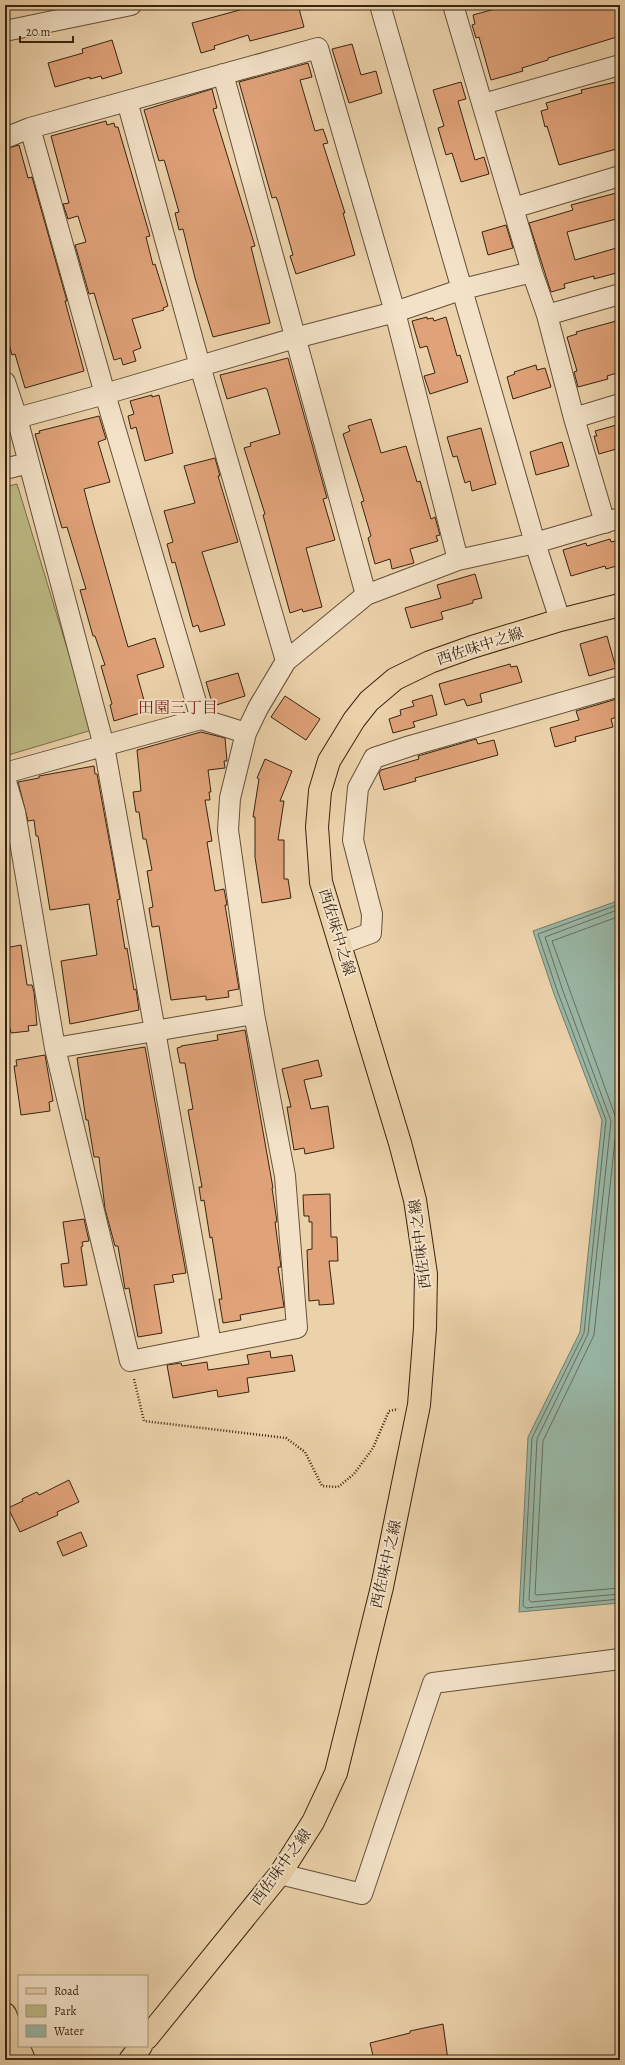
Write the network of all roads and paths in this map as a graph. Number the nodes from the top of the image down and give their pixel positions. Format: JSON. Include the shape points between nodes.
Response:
{"nodes":[{"id":1,"x":131,"y":5,"type":"edge"},
{"id":2,"x":380,"y":5,"type":"edge"},
{"id":3,"x":453,"y":5,"type":"edge"},
{"id":4,"x":45,"y":14,"type":"edge"},
{"id":5,"x":5,"y":31,"type":"edge"},
{"id":6,"x":620,"y":65,"type":"edge"},
{"id":7,"x":223,"y":74,"type":"junction"},
{"id":8,"x":127,"y":101,"type":"junction"},
{"id":9,"x":482,"y":104,"type":"junction"},
{"id":10,"x":30,"y":128,"type":"junction"},
{"id":11,"x":5,"y":138,"type":"edge"},
{"id":12,"x":620,"y":176,"type":"edge"},
{"id":13,"x":513,"y":208,"type":"junction"},
{"id":14,"x":532,"y":272,"type":"junction"},
{"id":15,"x":463,"y":289,"type":"junction"},
{"id":16,"x":620,"y":294,"type":"edge"},
{"id":17,"x":395,"y":312,"type":"junction"},
{"id":18,"x":547,"y":315,"type":"junction"},
{"id":19,"x":295,"y":338,"type":"junction"},
{"id":20,"x":200,"y":366,"type":"junction"},
{"id":21,"x":5,"y":382,"type":"edge"},
{"id":22,"x":105,"y":394,"type":"junction"},
{"id":23,"x":620,"y":404,"type":"edge"},
{"id":24,"x":17,"y":418,"type":"junction"},
{"id":25,"x":574,"y":418,"type":"junction"},
{"id":26,"x":28,"y":463,"type":"junction"},
{"id":27,"x":5,"y":468,"type":"edge"},
{"id":28,"x":612,"y":520,"type":"edge"},
{"id":29,"x":535,"y":543,"type":"junction"},
{"id":30,"x":458,"y":560,"type":"junction"},
{"id":31,"x":366,"y":595,"type":"junction"},
{"id":32,"x":620,"y":605,"type":"edge"},
{"id":33,"x":560,"y":620,"type":"junction"},
{"id":34,"x":286,"y":661,"type":"junction"},
{"id":35,"x":620,"y":686,"type":"edge"},
{"id":36,"x":201,"y":720,"type":"junction"},
{"id":37,"x":246,"y":733,"type":"junction"},
{"id":38,"x":104,"y":746,"type":"junction"},
{"id":39,"x":5,"y":773,"type":"edge"},
{"id":40,"x":5,"y":778,"type":"edge"},
{"id":41,"x":341,"y":944,"type":"junction"},
{"id":42,"x":254,"y":1014,"type":"junction"},
{"id":43,"x":155,"y":1030,"type":"junction"},
{"id":44,"x":55,"y":1048,"type":"junction"},
{"id":45,"x":211,"y":1344,"type":"junction"},
{"id":46,"x":130,"y":1361,"type":"junction"},
{"id":47,"x":418,"y":1405,"type":"junction"},
{"id":48,"x":620,"y":1659,"type":"edge"},
{"id":49,"x":280,"y":1874,"type":"junction"},
{"id":50,"x":5,"y":2014,"type":"edge"},
{"id":51,"x":148,"y":2037,"type":"edge"},
{"id":52,"x":18,"y":2045,"type":"edge"},
{"id":53,"x":19,"y":2047,"type":"edge"},
{"id":54,"x":140,"y":2047,"type":"edge"},
{"id":55,"x":24,"y":2060,"type":"edge"},
{"id":56,"x":130,"y":2060,"type":"edge"}],
"edges":[{"from":1,"to":4,"type":"street"},
{"from":2,"to":15,"type":"street"},
{"from":3,"to":9,"type":"street"},
{"from":4,"to":5,"type":"street"},
{"from":6,"to":9,"type":"street"},
{"from":7,"to":8,"type":"street"},
{"from":7,"to":17,"type":"street","via":[[318,48]]},
{"from":7,"to":19,"type":"street"},
{"from":8,"to":10,"type":"street"},
{"from":8,"to":20,"type":"street"},
{"from":9,"to":13,"type":"street"},
{"from":10,"to":11,"type":"street"},
{"from":10,"to":22,"type":"street"},
{"from":12,"to":13,"type":"street"},
{"from":13,"to":14,"type":"street"},
{"from":14,"to":15,"type":"street"},
{"from":14,"to":18,"type":"street"},
{"from":15,"to":17,"type":"street"},
{"from":15,"to":29,"type":"street"},
{"from":16,"to":18,"type":"street"},
{"from":17,"to":19,"type":"street"},
{"from":17,"to":30,"type":"street"},
{"from":18,"to":25,"type":"street"},
{"from":19,"to":20,"type":"street"},
{"from":19,"to":31,"type":"street"},
{"from":20,"to":22,"type":"street"},
{"from":20,"to":34,"type":"street"},
{"from":21,"to":24,"type":"street"},
{"from":22,"to":24,"type":"street"},
{"from":22,"to":36,"type":"street"},
{"from":23,"to":25,"type":"street"},
{"from":24,"to":26,"type":"street"},
{"from":25,"to":28,"type":"street"},
{"from":26,"to":27,"type":"street"},
{"from":26,"to":38,"type":"street"},
{"from":28,"to":29,"type":"street"},
{"from":29,"to":30,"type":"street"},
{"from":29,"to":33,"type":"street"},
{"from":30,"to":31,"type":"street"},
{"from":31,"to":34,"type":"street"},
{"from":32,"to":33,"type":"main road","name":"西佐味中之線"},
{"from":33,"to":41,"type":"main road","name":"西佐味中之線","via":[[423,665],[395,679],[369,701],[354,720],[329,761],[320,791],[316,827],[321,882]]},
{"from":34,"to":37,"type":"street"},
{"from":35,"to":41,"type":"street","via":[[374,758],[358,788],[353,840],[372,914],[371,933]]},
{"from":36,"to":37,"type":"street"},
{"from":36,"to":38,"type":"street"},
{"from":37,"to":42,"type":"street","via":[[230,798],[228,830]]},
{"from":38,"to":39,"type":"street"},
{"from":38,"to":43,"type":"street"},
{"from":40,"to":44,"type":"street","via":[[15,812]]},
{"from":41,"to":47,"type":"main road","name":"西佐味中之線","via":[[415,1200],[426,1274],[425,1328]]},
{"from":42,"to":43,"type":"street"},
{"from":42,"to":45,"type":"street","via":[[285,1176],[297,1328]]},
{"from":43,"to":44,"type":"street"},
{"from":43,"to":45,"type":"street"},
{"from":44,"to":46,"type":"street"},
{"from":45,"to":46,"type":"street"},
{"from":46,"to":47,"type":"path","via":[[144,1421],[286,1438],[305,1452],[322,1486],[338,1487],[354,1474],[373,1448],[389,1411]]},
{"from":47,"to":49,"type":"main road","name":"西佐味中之線","via":[[382,1587],[336,1773],[313,1822]]},
{"from":48,"to":49,"type":"street","via":[[433,1683],[362,1894]]},
{"from":49,"to":51,"type":"main road","name":"西佐味中之線"},
{"from":50,"to":52,"type":"main road"},
{"from":53,"to":55,"type":"main road"},
{"from":54,"to":56,"type":"main road"}]}
